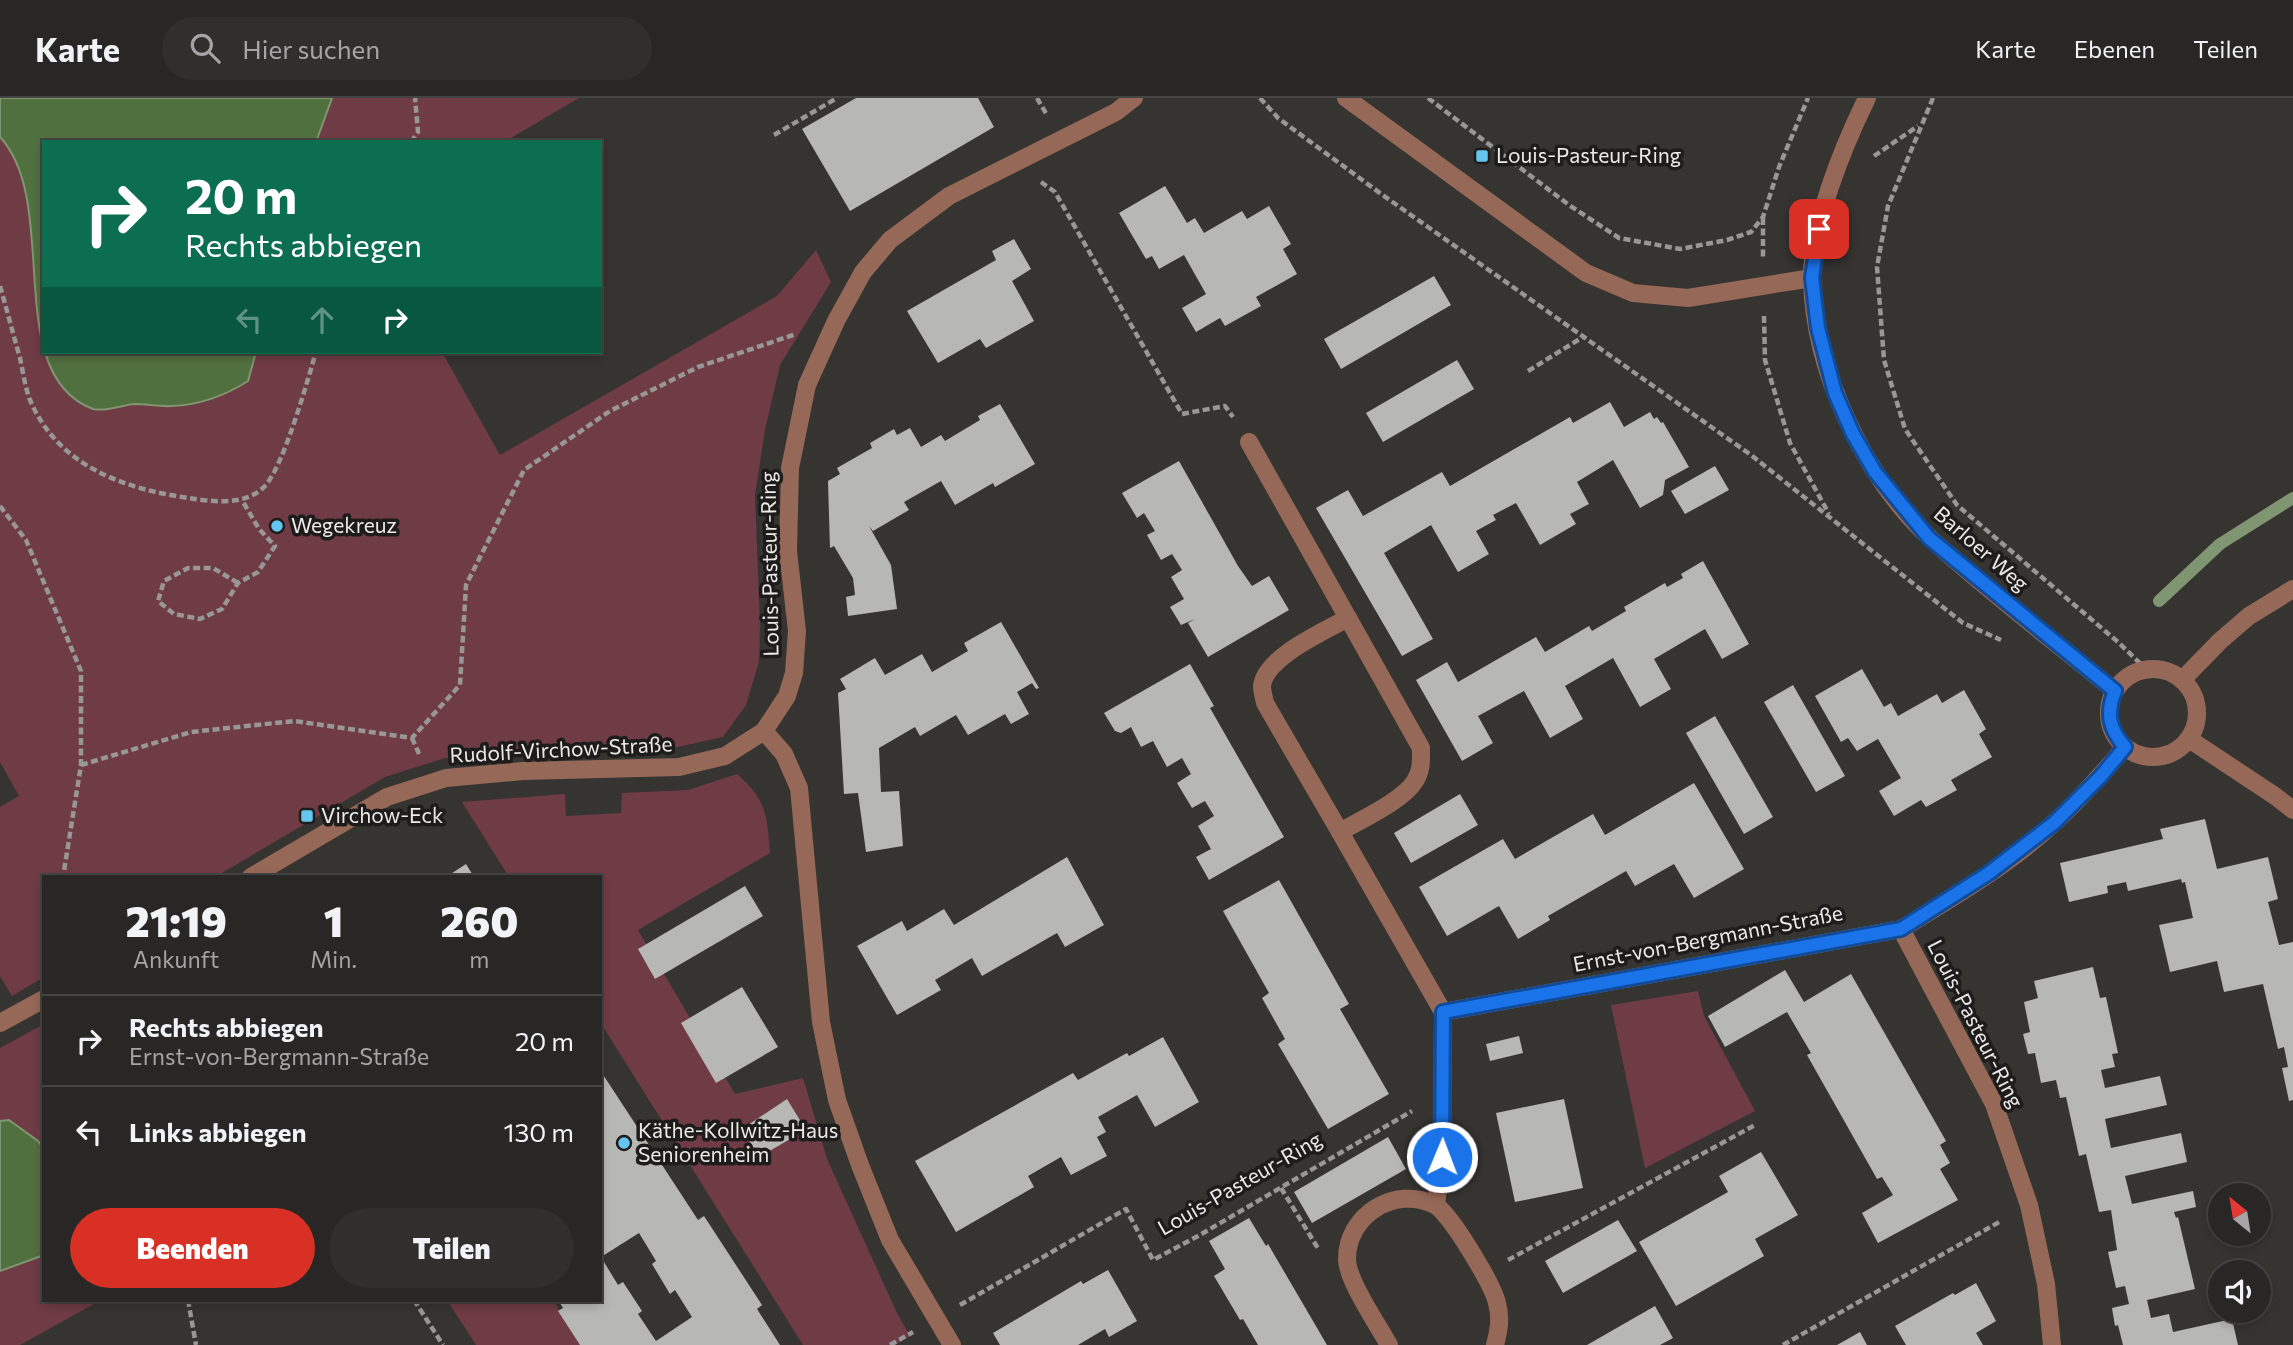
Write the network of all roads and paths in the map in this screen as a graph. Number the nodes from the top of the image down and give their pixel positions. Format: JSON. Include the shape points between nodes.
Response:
{"nodes":[{"id":1,"x":415,"y":98,"type":"edge"},
{"id":2,"x":837,"y":98,"type":"edge"},
{"id":3,"x":1134,"y":98,"type":"edge"},
{"id":4,"x":1260,"y":98,"type":"edge"},
{"id":5,"x":1346,"y":98,"type":"edge"},
{"id":6,"x":1428,"y":98,"type":"edge"},
{"id":7,"x":1808,"y":98,"type":"edge"},
{"id":8,"x":1867,"y":98,"type":"edge"},
{"id":9,"x":1933,"y":98,"type":"edge"},
{"id":10,"x":774,"y":135,"type":"dead end"},
{"id":11,"x":412,"y":140,"type":"edge"},
{"id":12,"x":1016,"y":163,"type":"junction"},
{"id":13,"x":1812,"y":278,"type":"junction"},
{"id":14,"x":0,"y":286,"type":"edge"},
{"id":15,"x":836,"y":321,"type":"junction"},
{"id":16,"x":1583,"y":337,"type":"junction"},
{"id":17,"x":315,"y":354,"type":"edge"},
{"id":18,"x":1765,"y":360,"type":"dead end"},
{"id":19,"x":1528,"y":371,"type":"dead end"},
{"id":20,"x":1249,"y":442,"type":"joint"},
{"id":21,"x":242,"y":500,"type":"junction"},
{"id":22,"x":0,"y":506,"type":"edge"},
{"id":23,"x":1831,"y":518,"type":"junction"},
{"id":24,"x":238,"y":583,"type":"junction"},
{"id":25,"x":2293,"y":589,"type":"edge"},
{"id":26,"x":1348,"y":618,"type":"junction"},
{"id":27,"x":2011,"y":644,"type":"dead end"},
{"id":28,"x":2146,"y":669,"type":"junction"},
{"id":29,"x":2182,"y":680,"type":"junction"},
{"id":30,"x":2115,"y":691,"type":"junction"},
{"id":31,"x":764,"y":731,"type":"junction"},
{"id":32,"x":2189,"y":739,"type":"junction"},
{"id":33,"x":2125,"y":747,"type":"junction"},
{"id":34,"x":81,"y":765,"type":"junction"},
{"id":35,"x":2293,"y":810,"type":"edge"},
{"id":36,"x":1340,"y":832,"type":"junction"},
{"id":37,"x":63,"y":875,"type":"edge"},
{"id":38,"x":253,"y":875,"type":"edge"},
{"id":39,"x":1901,"y":929,"type":"junction"},
{"id":40,"x":42,"y":1000,"type":"edge"},
{"id":41,"x":1443,"y":1012,"type":"junction"},
{"id":42,"x":0,"y":1023,"type":"edge"},
{"id":43,"x":1443,"y":1093,"type":"junction"},
{"id":44,"x":1755,"y":1125,"type":"dead end"},
{"id":45,"x":1281,"y":1188,"type":"junction"},
{"id":46,"x":1436,"y":1205,"type":"junction"},
{"id":47,"x":2029,"y":1205,"type":"junction"},
{"id":48,"x":1347,"y":1259,"type":"junction"},
{"id":49,"x":1483,"y":1274,"type":"junction"},
{"id":50,"x":188,"y":1302,"type":"edge"},
{"id":51,"x":415,"y":1302,"type":"edge"},
{"id":52,"x":936,"y":1319,"type":"junction"},
{"id":53,"x":196,"y":1345,"type":"edge"},
{"id":54,"x":443,"y":1345,"type":"edge"},
{"id":55,"x":952,"y":1345,"type":"edge"},
{"id":56,"x":1389,"y":1345,"type":"edge"},
{"id":57,"x":1495,"y":1345,"type":"edge"},
{"id":58,"x":1783,"y":1345,"type":"edge"},
{"id":59,"x":2052,"y":1345,"type":"edge"}],
"edges":[{"from":1,"to":11,"type":"path","via":[[418,132]]},
{"from":2,"to":10,"type":"path"},
{"from":3,"to":12,"type":"street","name":"Louis-Pasteur-Ring","via":[[1116,112]]},
{"from":4,"to":16,"type":"path","via":[[1278,118]]},
{"from":5,"to":13,"type":"street","via":[[1586,273],[1633,293],[1688,298]]},
{"from":6,"to":7,"type":"path","via":[[1619,239],[1680,249],[1751,232],[1763,218]]},
{"from":8,"to":13,"type":"street","name":"Barloer Weg","via":[[1830,187]]},
{"from":9,"to":28,"type":"path","via":[[1888,206],[1877,267],[1884,360],[1905,429],[1957,505]]},
{"from":12,"to":15,"type":"street","name":"Louis-Pasteur-Ring","via":[[949,196],[890,240],[863,272]]},
{"from":12,"to":20,"type":"path","via":[[1055,192],[1182,414],[1225,406]]},
{"from":13,"to":30,"type":"street","name":"Barloer Weg","via":[[1818,328],[1835,393],[1875,472],[1929,538]]},
{"from":14,"to":21,"type":"path","via":[[30,400],[63,446],[93,471],[127,486],[212,501]]},
{"from":15,"to":31,"type":"street","name":"Louis-Pasteur-Ring","via":[[807,386],[790,468],[788,551],[797,631],[794,673],[787,696]]},
{"from":15,"to":34,"type":"path","via":[[698,367],[610,411],[524,470],[466,585],[460,685],[412,738],[295,721],[191,732]]},
{"from":16,"to":19,"type":"path"},
{"from":16,"to":23,"type":"path","via":[[1751,455]]},
{"from":17,"to":21,"type":"path","via":[[281,457],[265,486]]},
{"from":18,"to":23,"type":"path","via":[[1790,443]]},
{"from":20,"to":26,"type":"street"},
{"from":21,"to":24,"type":"path","via":[[275,546],[258,572]]},
{"from":22,"to":34,"type":"path","via":[[26,540],[81,671]]},
{"from":23,"to":27,"type":"path","via":[[1963,623]]},
{"from":24,"to":24,"type":"path","via":[[222,609],[200,619],[174,614],[158,601],[164,580],[188,568],[213,568]]},
{"from":25,"to":29,"type":"street","via":[[2249,616]]},
{"from":26,"to":36,"type":"street","via":[[1421,748],[1421,766],[1415,783],[1402,794]]},
{"from":26,"to":36,"type":"street","via":[[1286,654],[1262,685],[1265,703]]},
{"from":28,"to":29,"type":"street","via":[[2159,669]]},
{"from":28,"to":30,"type":"street","via":[[2123,680]]},
{"from":29,"to":32,"type":"street","via":[[2197,708]]},
{"from":30,"to":33,"type":"street","via":[[2109,721]]},
{"from":31,"to":38,"type":"street","name":"Rudolf-Virchow-Straße","via":[[725,756],[679,767],[446,778],[387,797]]},
{"from":31,"to":52,"type":"street","via":[[784,754],[799,788],[821,1022],[837,1100],[890,1240]]},
{"from":32,"to":33,"type":"street","via":[[2159,757]]},
{"from":32,"to":35,"type":"street"},
{"from":33,"to":39,"type":"street","name":"Ernst-von-Bergmann-Straße","via":[[2054,823]]},
{"from":34,"to":37,"type":"path"},
{"from":36,"to":41,"type":"street"},
{"from":39,"to":41,"type":"street","name":"Ernst-von-Bergmann-Straße"},
{"from":39,"to":47,"type":"street","name":"Louis-Pasteur-Ring","via":[[1994,1104]]},
{"from":40,"to":42,"type":"street"},
{"from":41,"to":43,"type":"street"},
{"from":43,"to":45,"type":"path","name":"Louis-Pasteur-Ring"},
{"from":43,"to":46,"type":"street"},
{"from":44,"to":49,"type":"path"},
{"from":45,"to":48,"type":"path","via":[[1317,1249]]},
{"from":45,"to":52,"type":"path","name":"Louis-Pasteur-Ring","via":[[1153,1259],[1126,1209]]},
{"from":46,"to":48,"type":"street","via":[[1391,1199],[1369,1211],[1353,1233]]},
{"from":46,"to":49,"type":"street","via":[[1454,1224]]},
{"from":47,"to":58,"type":"path"},
{"from":47,"to":59,"type":"street","name":"Louis-Pasteur-Ring","via":[[2046,1284]]},
{"from":48,"to":56,"type":"street","via":[[1353,1280]]},
{"from":49,"to":57,"type":"street","via":[[1497,1301],[1500,1326]]},
{"from":50,"to":53,"type":"path"},
{"from":51,"to":54,"type":"path"},
{"from":52,"to":55,"type":"street"}]}
